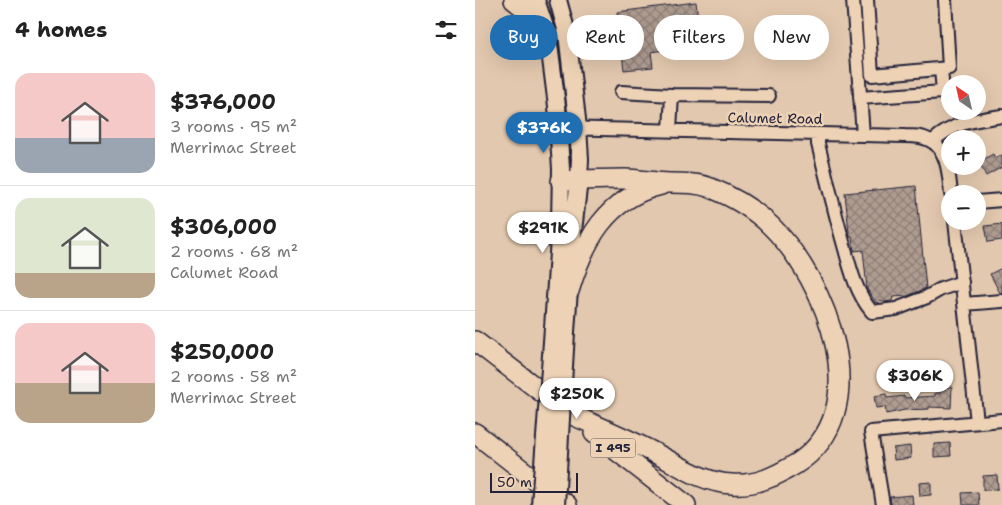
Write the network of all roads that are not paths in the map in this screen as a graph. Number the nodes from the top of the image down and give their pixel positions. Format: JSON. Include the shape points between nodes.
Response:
{"nodes":[{"id":1,"x":514,"y":0,"type":"edge"},
{"id":2,"x":536,"y":0,"type":"edge"},
{"id":3,"x":558,"y":0,"type":"edge"},
{"id":4,"x":853,"y":0,"type":"edge"},
{"id":5,"x":867,"y":0,"type":"edge"},
{"id":6,"x":945,"y":0,"type":"edge"},
{"id":7,"x":532,"y":15,"type":"edge"},
{"id":8,"x":540,"y":15,"type":"edge"},
{"id":9,"x":551,"y":60,"type":"edge"},
{"id":10,"x":941,"y":69,"type":"junction"},
{"id":11,"x":621,"y":92,"type":"dead end"},
{"id":12,"x":672,"y":95,"type":"junction"},
{"id":13,"x":769,"y":96,"type":"dead end"},
{"id":14,"x":860,"y":98,"type":"junction"},
{"id":15,"x":1002,"y":116,"type":"edge"},
{"id":16,"x":558,"y":128,"type":"junction"},
{"id":17,"x":578,"y":128,"type":"junction"},
{"id":18,"x":671,"y":130,"type":"junction"},
{"id":19,"x":818,"y":134,"type":"junction"},
{"id":20,"x":863,"y":135,"type":"junction"},
{"id":21,"x":933,"y":142,"type":"junction"},
{"id":22,"x":570,"y":181,"type":"junction"},
{"id":23,"x":669,"y":183,"type":"junction"},
{"id":24,"x":950,"y":185,"type":"edge"},
{"id":25,"x":1002,"y":200,"type":"edge"},
{"id":26,"x":986,"y":201,"type":"edge"},
{"id":27,"x":956,"y":230,"type":"edge"},
{"id":28,"x":962,"y":282,"type":"junction"},
{"id":29,"x":569,"y":291,"type":"junction"},
{"id":30,"x":1002,"y":301,"type":"edge"},
{"id":31,"x":964,"y":304,"type":"junction"},
{"id":32,"x":560,"y":330,"type":"junction"},
{"id":33,"x":475,"y":341,"type":"edge"},
{"id":34,"x":570,"y":414,"type":"junction"},
{"id":35,"x":1002,"y":420,"type":"edge"},
{"id":36,"x":977,"y":422,"type":"junction"},
{"id":37,"x":475,"y":434,"type":"edge"},
{"id":38,"x":540,"y":505,"type":"edge"},
{"id":39,"x":555,"y":505,"type":"edge"},
{"id":40,"x":567,"y":505,"type":"edge"},
{"id":41,"x":686,"y":505,"type":"edge"},
{"id":42,"x":883,"y":505,"type":"edge"}],
"edges":[{"from":1,"to":7,"type":"highway"},
{"from":2,"to":8,"type":"main road"},
{"from":3,"to":17,"type":"main road","via":[[567,33]]},
{"from":4,"to":14,"type":"street"},
{"from":5,"to":10,"type":"street","via":[[872,75]]},
{"from":6,"to":10,"type":"street","via":[[949,68]]},
{"from":9,"to":16,"type":"main road"},
{"from":10,"to":14,"type":"street","via":[[943,92]]},
{"from":11,"to":12,"type":"street"},
{"from":12,"to":13,"type":"street"},
{"from":12,"to":18,"type":"street"},
{"from":14,"to":20,"type":"street"},
{"from":15,"to":21,"type":"street","via":[[958,125]]},
{"from":16,"to":17,"type":"street","name":"Calumet Road"},
{"from":16,"to":22,"type":"main road"},
{"from":17,"to":18,"type":"street","name":"Calumet Road"},
{"from":17,"to":22,"type":"main road","via":[[580,160]]},
{"from":18,"to":19,"type":"street","name":"Calumet Road"},
{"from":19,"to":20,"type":"street","name":"Calumet Road"},
{"from":19,"to":28,"type":"street","via":[[855,282],[864,303],[872,312],[896,309]]},
{"from":20,"to":21,"type":"street","name":"Calumet Road","via":[[917,136]]},
{"from":21,"to":24,"type":"street","via":[[944,158]]},
{"from":22,"to":23,"type":"highway","via":[[626,179]]},
{"from":22,"to":29,"type":"main road","via":[[573,231]]},
{"from":22,"to":32,"type":"main road","via":[[560,223]]},
{"from":23,"to":29,"type":"highway","via":[[626,199],[598,225]]},
{"from":23,"to":34,"type":"highway","via":[[708,187],[723,193],[771,226],[792,250],[807,272],[830,324],[839,366],[835,413],[825,436],[803,460],[770,478],[733,484],[702,477]]},
{"from":25,"to":26,"type":"street"},
{"from":27,"to":28,"type":"street"},
{"from":28,"to":31,"type":"street"},
{"from":29,"to":32,"type":"main road"},
{"from":30,"to":31,"type":"street"},
{"from":31,"to":36,"type":"street"},
{"from":32,"to":38,"type":"main road","bridge":true},
{"from":32,"to":39,"type":"main road","bridge":true},
{"from":33,"to":34,"type":"highway","number":"I 495"},
{"from":34,"to":41,"type":"highway","number":"I 495"},
{"from":35,"to":36,"type":"street"},
{"from":36,"to":42,"type":"street","via":[[871,432]]},
{"from":37,"to":40,"type":"highway"}]}
